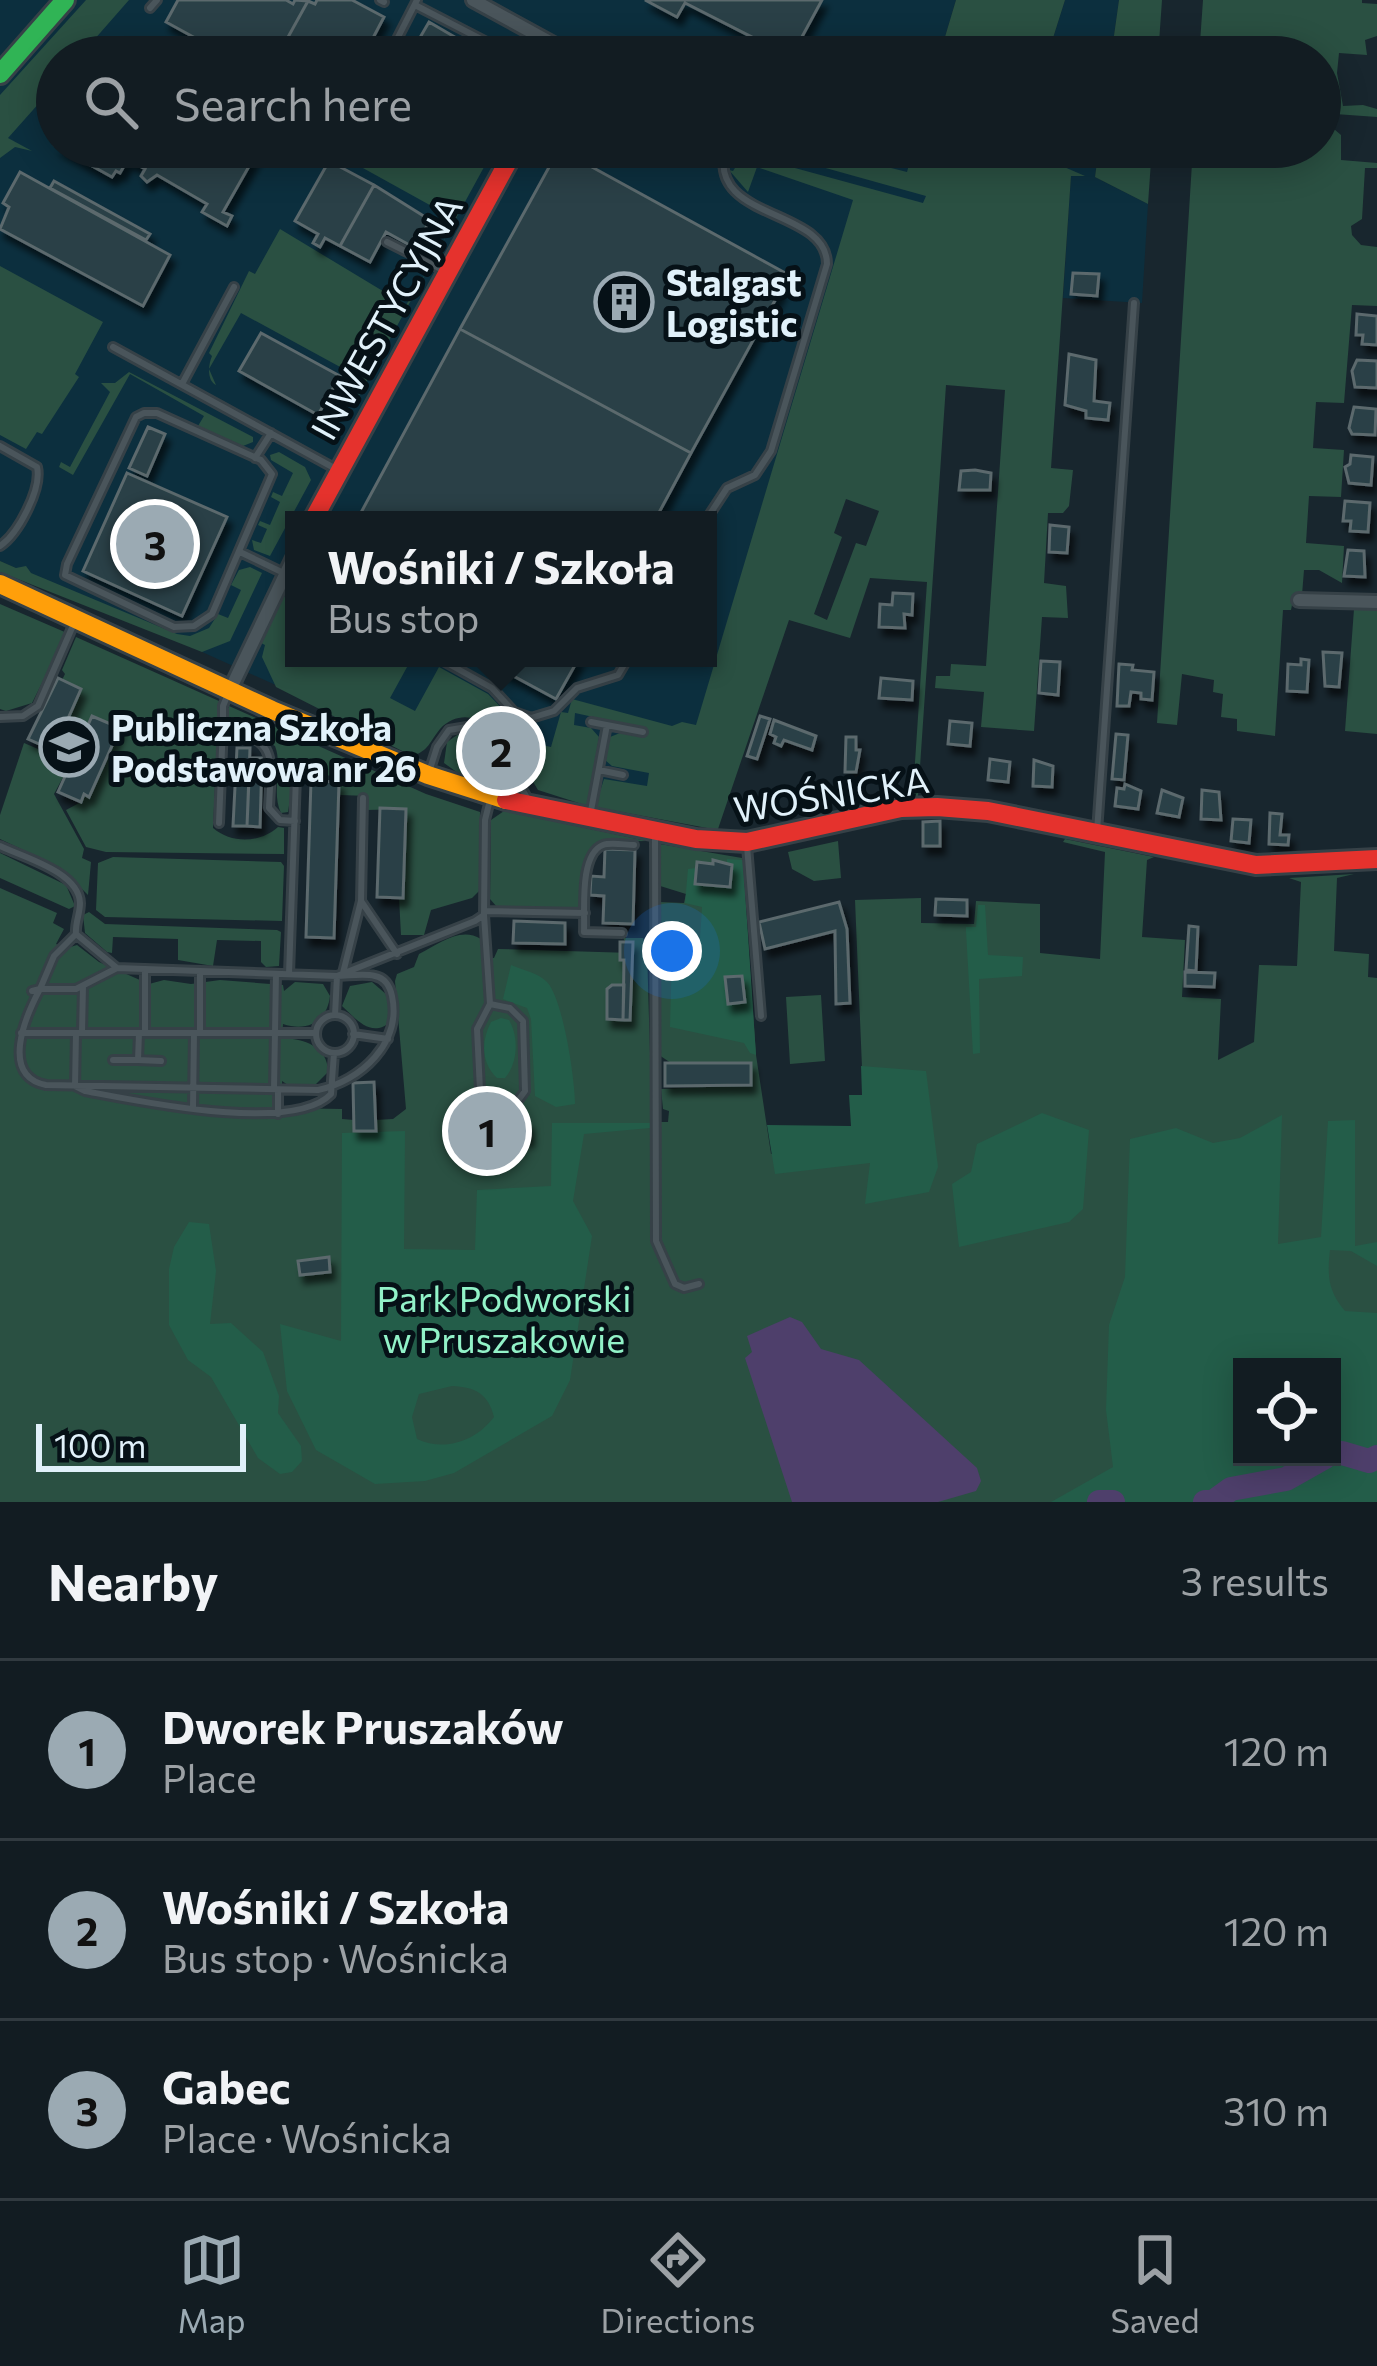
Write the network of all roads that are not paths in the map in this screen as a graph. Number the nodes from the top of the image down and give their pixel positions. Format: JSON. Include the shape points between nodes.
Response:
{"nodes":[{"id":1,"x":65,"y":0,"type":"edge"},
{"id":2,"x":157,"y":0,"type":"edge"},
{"id":3,"x":473,"y":0,"type":"edge"},
{"id":4,"x":416,"y":2,"type":"edge"},
{"id":5,"x":150,"y":8,"type":"dead end"},
{"id":6,"x":399,"y":36,"type":"edge"},
{"id":7,"x":477,"y":36,"type":"edge"},
{"id":8,"x":537,"y":36,"type":"edge"},
{"id":9,"x":0,"y":74,"type":"edge"},
{"id":10,"x":505,"y":168,"type":"edge"},
{"id":11,"x":721,"y":168,"type":"edge"},
{"id":12,"x":387,"y":242,"type":"dead end"},
{"id":13,"x":447,"y":273,"type":"junction"},
{"id":14,"x":234,"y":287,"type":"dead end"},
{"id":15,"x":1134,"y":303,"type":"dead end"},
{"id":16,"x":113,"y":346,"type":"dead end"},
{"id":17,"x":182,"y":384,"type":"junction"},
{"id":18,"x":271,"y":433,"type":"junction"},
{"id":19,"x":0,"y":446,"type":"edge"},
{"id":20,"x":255,"y":458,"type":"junction"},
{"id":21,"x":338,"y":470,"type":"junction"},
{"id":22,"x":318,"y":511,"type":"edge"},
{"id":23,"x":711,"y":511,"type":"edge"},
{"id":24,"x":0,"y":546,"type":"edge"},
{"id":25,"x":240,"y":552,"type":"junction"},
{"id":26,"x":285,"y":574,"type":"edge"},
{"id":27,"x":0,"y":584,"type":"edge"},
{"id":28,"x":285,"y":585,"type":"edge"},
{"id":29,"x":1299,"y":600,"type":"dead end"},
{"id":30,"x":1377,"y":602,"type":"edge"},
{"id":31,"x":77,"y":616,"type":"junction"},
{"id":32,"x":454,"y":667,"type":"edge"},
{"id":33,"x":622,"y":667,"type":"edge"},
{"id":34,"x":232,"y":685,"type":"junction"},
{"id":35,"x":0,"y":717,"type":"edge"},
{"id":36,"x":591,"y":722,"type":"dead end"},
{"id":37,"x":224,"y":725,"type":"junction"},
{"id":38,"x":607,"y":725,"type":"junction"},
{"id":39,"x":643,"y":732,"type":"dead end"},
{"id":40,"x":598,"y":770,"type":"junction"},
{"id":41,"x":428,"y":775,"type":"junction"},
{"id":42,"x":623,"y":775,"type":"dead end"},
{"id":43,"x":296,"y":776,"type":"dead end"},
{"id":44,"x":490,"y":796,"type":"junction"},
{"id":45,"x":363,"y":798,"type":"dead end"},
{"id":46,"x":530,"y":805,"type":"junction"},
{"id":47,"x":589,"y":817,"type":"junction"},
{"id":48,"x":295,"y":820,"type":"junction"},
{"id":49,"x":220,"y":823,"type":"dead end"},
{"id":50,"x":656,"y":831,"type":"junction"},
{"id":51,"x":1097,"y":834,"type":"junction"},
{"id":52,"x":747,"y":842,"type":"junction"},
{"id":53,"x":634,"y":845,"type":"dead end"},
{"id":54,"x":0,"y":846,"type":"edge"},
{"id":55,"x":1377,"y":859,"type":"edge"},
{"id":56,"x":361,"y":901,"type":"junction"},
{"id":57,"x":484,"y":913,"type":"junction"},
{"id":58,"x":585,"y":913,"type":"junction"},
{"id":59,"x":622,"y":933,"type":"dead end"},
{"id":60,"x":76,"y":934,"type":"junction"},
{"id":61,"x":397,"y":954,"type":"junction"},
{"id":62,"x":117,"y":968,"type":"junction"},
{"id":63,"x":146,"y":969,"type":"junction"},
{"id":64,"x":200,"y":971,"type":"junction"},
{"id":65,"x":276,"y":974,"type":"junction"},
{"id":66,"x":289,"y":974,"type":"junction"},
{"id":67,"x":340,"y":975,"type":"junction"},
{"id":68,"x":83,"y":986,"type":"junction"},
{"id":69,"x":36,"y":990,"type":"junction"},
{"id":70,"x":490,"y":1004,"type":"junction"},
{"id":71,"x":335,"y":1015,"type":"junction"},
{"id":72,"x":761,"y":1016,"type":"dead end"},
{"id":73,"x":21,"y":1033,"type":"junction"},
{"id":74,"x":79,"y":1033,"type":"junction"},
{"id":75,"x":142,"y":1033,"type":"junction"},
{"id":76,"x":197,"y":1033,"type":"junction"},
{"id":77,"x":275,"y":1033,"type":"junction"},
{"id":78,"x":316,"y":1033,"type":"junction"},
{"id":79,"x":353,"y":1034,"type":"junction"},
{"id":80,"x":388,"y":1039,"type":"junction"},
{"id":81,"x":334,"y":1053,"type":"junction"},
{"id":82,"x":113,"y":1060,"type":"dead end"},
{"id":83,"x":138,"y":1060,"type":"junction"},
{"id":84,"x":160,"y":1061,"type":"dead end"},
{"id":85,"x":75,"y":1086,"type":"junction"},
{"id":86,"x":333,"y":1087,"type":"junction"},
{"id":87,"x":194,"y":1088,"type":"junction"},
{"id":88,"x":276,"y":1089,"type":"junction"},
{"id":89,"x":193,"y":1107,"type":"junction"},
{"id":90,"x":278,"y":1114,"type":"junction"},
{"id":91,"x":699,"y":1284,"type":"dead end"}],
"edges":[{"from":1,"to":9,"type":"street"},
{"from":2,"to":5,"type":"lane"},
{"from":3,"to":8,"type":"street"},
{"from":4,"to":6,"type":"lane"},
{"from":4,"to":7,"type":"lane"},
{"from":10,"to":13,"type":"street","name":"INWESTYCYJNA"},
{"from":11,"to":23,"type":"lane","via":[[742,196],[818,240],[827,264],[771,451],[755,476],[722,493]]},
{"from":12,"to":13,"type":"lane"},
{"from":13,"to":21,"type":"street","name":"INWESTYCYJNA"},
{"from":14,"to":17,"type":"lane"},
{"from":15,"to":51,"type":"lane"},
{"from":16,"to":17,"type":"lane"},
{"from":17,"to":18,"type":"lane"},
{"from":18,"to":20,"type":"lane"},
{"from":18,"to":21,"type":"lane"},
{"from":19,"to":24,"type":"lane","via":[[37,467],[39,479]]},
{"from":20,"to":25,"type":"lane","via":[[272,478]]},
{"from":20,"to":25,"type":"lane","via":[[157,413],[139,415],[64,571],[186,628],[212,614]]},
{"from":21,"to":22,"type":"street","name":"INWESTYCYJNA"},
{"from":25,"to":26,"type":"lane"},
{"from":27,"to":31,"type":"street","name":"WOŚNICKA"},
{"from":28,"to":34,"type":"street"},
{"from":29,"to":30,"type":"street"},
{"from":31,"to":34,"type":"street","name":"WOŚNICKA"},
{"from":31,"to":35,"type":"lane","via":[[38,706]]},
{"from":32,"to":33,"type":"lane","via":[[532,718]]},
{"from":34,"to":37,"type":"lane"},
{"from":34,"to":41,"type":"street","name":"WOŚNICKA"},
{"from":36,"to":38,"type":"lane"},
{"from":37,"to":48,"type":"lane","via":[[268,746],[269,808],[280,820]]},
{"from":37,"to":49,"type":"lane"},
{"from":38,"to":39,"type":"lane"},
{"from":38,"to":40,"type":"lane"},
{"from":40,"to":42,"type":"lane"},
{"from":40,"to":47,"type":"lane"},
{"from":41,"to":44,"type":"street","name":"WOŚNICKA"},
{"from":41,"to":46,"type":"lane","via":[[448,730],[478,725],[493,736]]},
{"from":43,"to":48,"type":"lane"},
{"from":44,"to":46,"type":"street","name":"WOŚNICKA"},
{"from":44,"to":57,"type":"lane"},
{"from":45,"to":56,"type":"lane"},
{"from":46,"to":47,"type":"street","name":"WOŚNICKA"},
{"from":47,"to":50,"type":"street","name":"WOŚNICKA"},
{"from":48,"to":66,"type":"lane"},
{"from":50,"to":52,"type":"street","name":"WOŚNICKA"},
{"from":50,"to":91,"type":"lane","via":[[656,1241],[675,1284]]},
{"from":51,"to":52,"type":"street","name":"WOŚNICKA","via":[[921,806]]},
{"from":51,"to":55,"type":"street","name":"WOŚNICKA","via":[[1256,865]]},
{"from":52,"to":72,"type":"lane"},
{"from":53,"to":58,"type":"lane","via":[[604,844],[591,857]]},
{"from":54,"to":60,"type":"lane","via":[[74,886]]},
{"from":56,"to":61,"type":"lane"},
{"from":56,"to":67,"type":"lane"},
{"from":57,"to":58,"type":"lane"},
{"from":57,"to":61,"type":"lane"},
{"from":57,"to":70,"type":"lane"},
{"from":58,"to":59,"type":"lane","via":[[584,932]]},
{"from":60,"to":62,"type":"lane"},
{"from":60,"to":69,"type":"lane"},
{"from":61,"to":67,"type":"lane"},
{"from":62,"to":63,"type":"lane"},
{"from":62,"to":68,"type":"lane"},
{"from":63,"to":64,"type":"lane"},
{"from":63,"to":75,"type":"lane"},
{"from":64,"to":65,"type":"lane"},
{"from":64,"to":76,"type":"lane"},
{"from":65,"to":66,"type":"lane"},
{"from":65,"to":77,"type":"lane"},
{"from":66,"to":67,"type":"lane"},
{"from":67,"to":71,"type":"lane"},
{"from":67,"to":80,"type":"lane","via":[[387,982],[394,1024]]},
{"from":68,"to":69,"type":"lane"},
{"from":68,"to":74,"type":"lane"},
{"from":69,"to":73,"type":"lane"},
{"from":70,"to":70,"type":"lane","via":[[477,1029],[480,1090],[492,1106],[514,1106],[526,1091],[523,1021]]},
{"from":71,"to":78,"type":"lane"},
{"from":71,"to":79,"type":"lane"},
{"from":73,"to":74,"type":"lane"},
{"from":73,"to":85,"type":"lane","via":[[17,1061],[27,1077]]},
{"from":74,"to":75,"type":"lane"},
{"from":74,"to":85,"type":"lane"},
{"from":75,"to":76,"type":"lane"},
{"from":75,"to":83,"type":"lane"},
{"from":76,"to":77,"type":"lane"},
{"from":76,"to":87,"type":"lane"},
{"from":77,"to":78,"type":"lane"},
{"from":77,"to":88,"type":"lane"},
{"from":78,"to":81,"type":"lane"},
{"from":79,"to":80,"type":"lane"},
{"from":79,"to":81,"type":"lane"},
{"from":80,"to":86,"type":"lane"},
{"from":81,"to":86,"type":"lane"},
{"from":82,"to":83,"type":"lane"},
{"from":83,"to":84,"type":"lane"},
{"from":85,"to":87,"type":"lane"},
{"from":85,"to":89,"type":"lane"},
{"from":86,"to":88,"type":"lane"},
{"from":86,"to":90,"type":"lane","via":[[322,1103]]},
{"from":87,"to":88,"type":"lane"},
{"from":87,"to":89,"type":"lane"},
{"from":88,"to":90,"type":"lane"},
{"from":89,"to":90,"type":"lane"}]}
